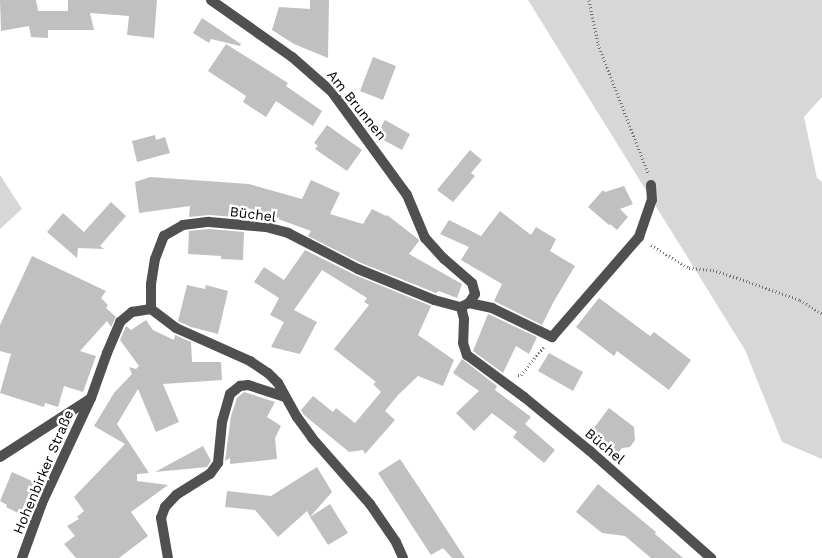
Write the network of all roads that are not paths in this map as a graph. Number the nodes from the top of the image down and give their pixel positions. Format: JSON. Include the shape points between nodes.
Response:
{"nodes":[{"id":1,"x":211,"y":0,"type":"edge"},
{"id":2,"x":651,"y":185,"type":"road end"},
{"id":3,"x":425,"y":238,"type":"joint"},
{"id":4,"x":465,"y":305,"type":"junction"},
{"id":5,"x":151,"y":309,"type":"junction"},
{"id":6,"x":286,"y":397,"type":"junction"},
{"id":7,"x":91,"y":398,"type":"junction"},
{"id":8,"x":0,"y":457,"type":"edge"},
{"id":9,"x":22,"y":558,"type":"edge"},
{"id":10,"x":168,"y":558,"type":"edge"},
{"id":11,"x":403,"y":558,"type":"edge"},
{"id":12,"x":711,"y":558,"type":"edge"}],
"edges":[{"from":1,"to":3,"type":"street","name":"Am Brunnen","via":[[292,57],[332,92],[407,195]]},
{"from":2,"to":4,"type":"street","name":"Büchel","via":[[652,200],[639,237],[552,337],[492,308]]},
{"from":3,"to":4,"type":"street","name":"Büchel","via":[[472,283],[475,294]]},
{"from":4,"to":5,"type":"street","name":"Büchel","via":[[434,300],[358,269],[288,233],[266,227],[209,222],[184,225],[164,236],[155,259]]},
{"from":4,"to":12,"type":"street","name":"Büchel","via":[[463,343],[467,355],[590,451]]},
{"from":5,"to":6,"type":"street","via":[[176,328],[264,370],[278,383]]},
{"from":5,"to":7,"type":"street","via":[[132,312],[120,322]]},
{"from":6,"to":10,"type":"street","via":[[248,385],[240,386],[230,394],[222,422],[218,462],[210,474],[176,495],[165,507],[161,518]]},
{"from":6,"to":11,"type":"street","via":[[312,438],[370,504]]},
{"from":7,"to":8,"type":"street"},
{"from":7,"to":9,"type":"street","name":"Hohenbirker Straße","via":[[42,503]]}]}
